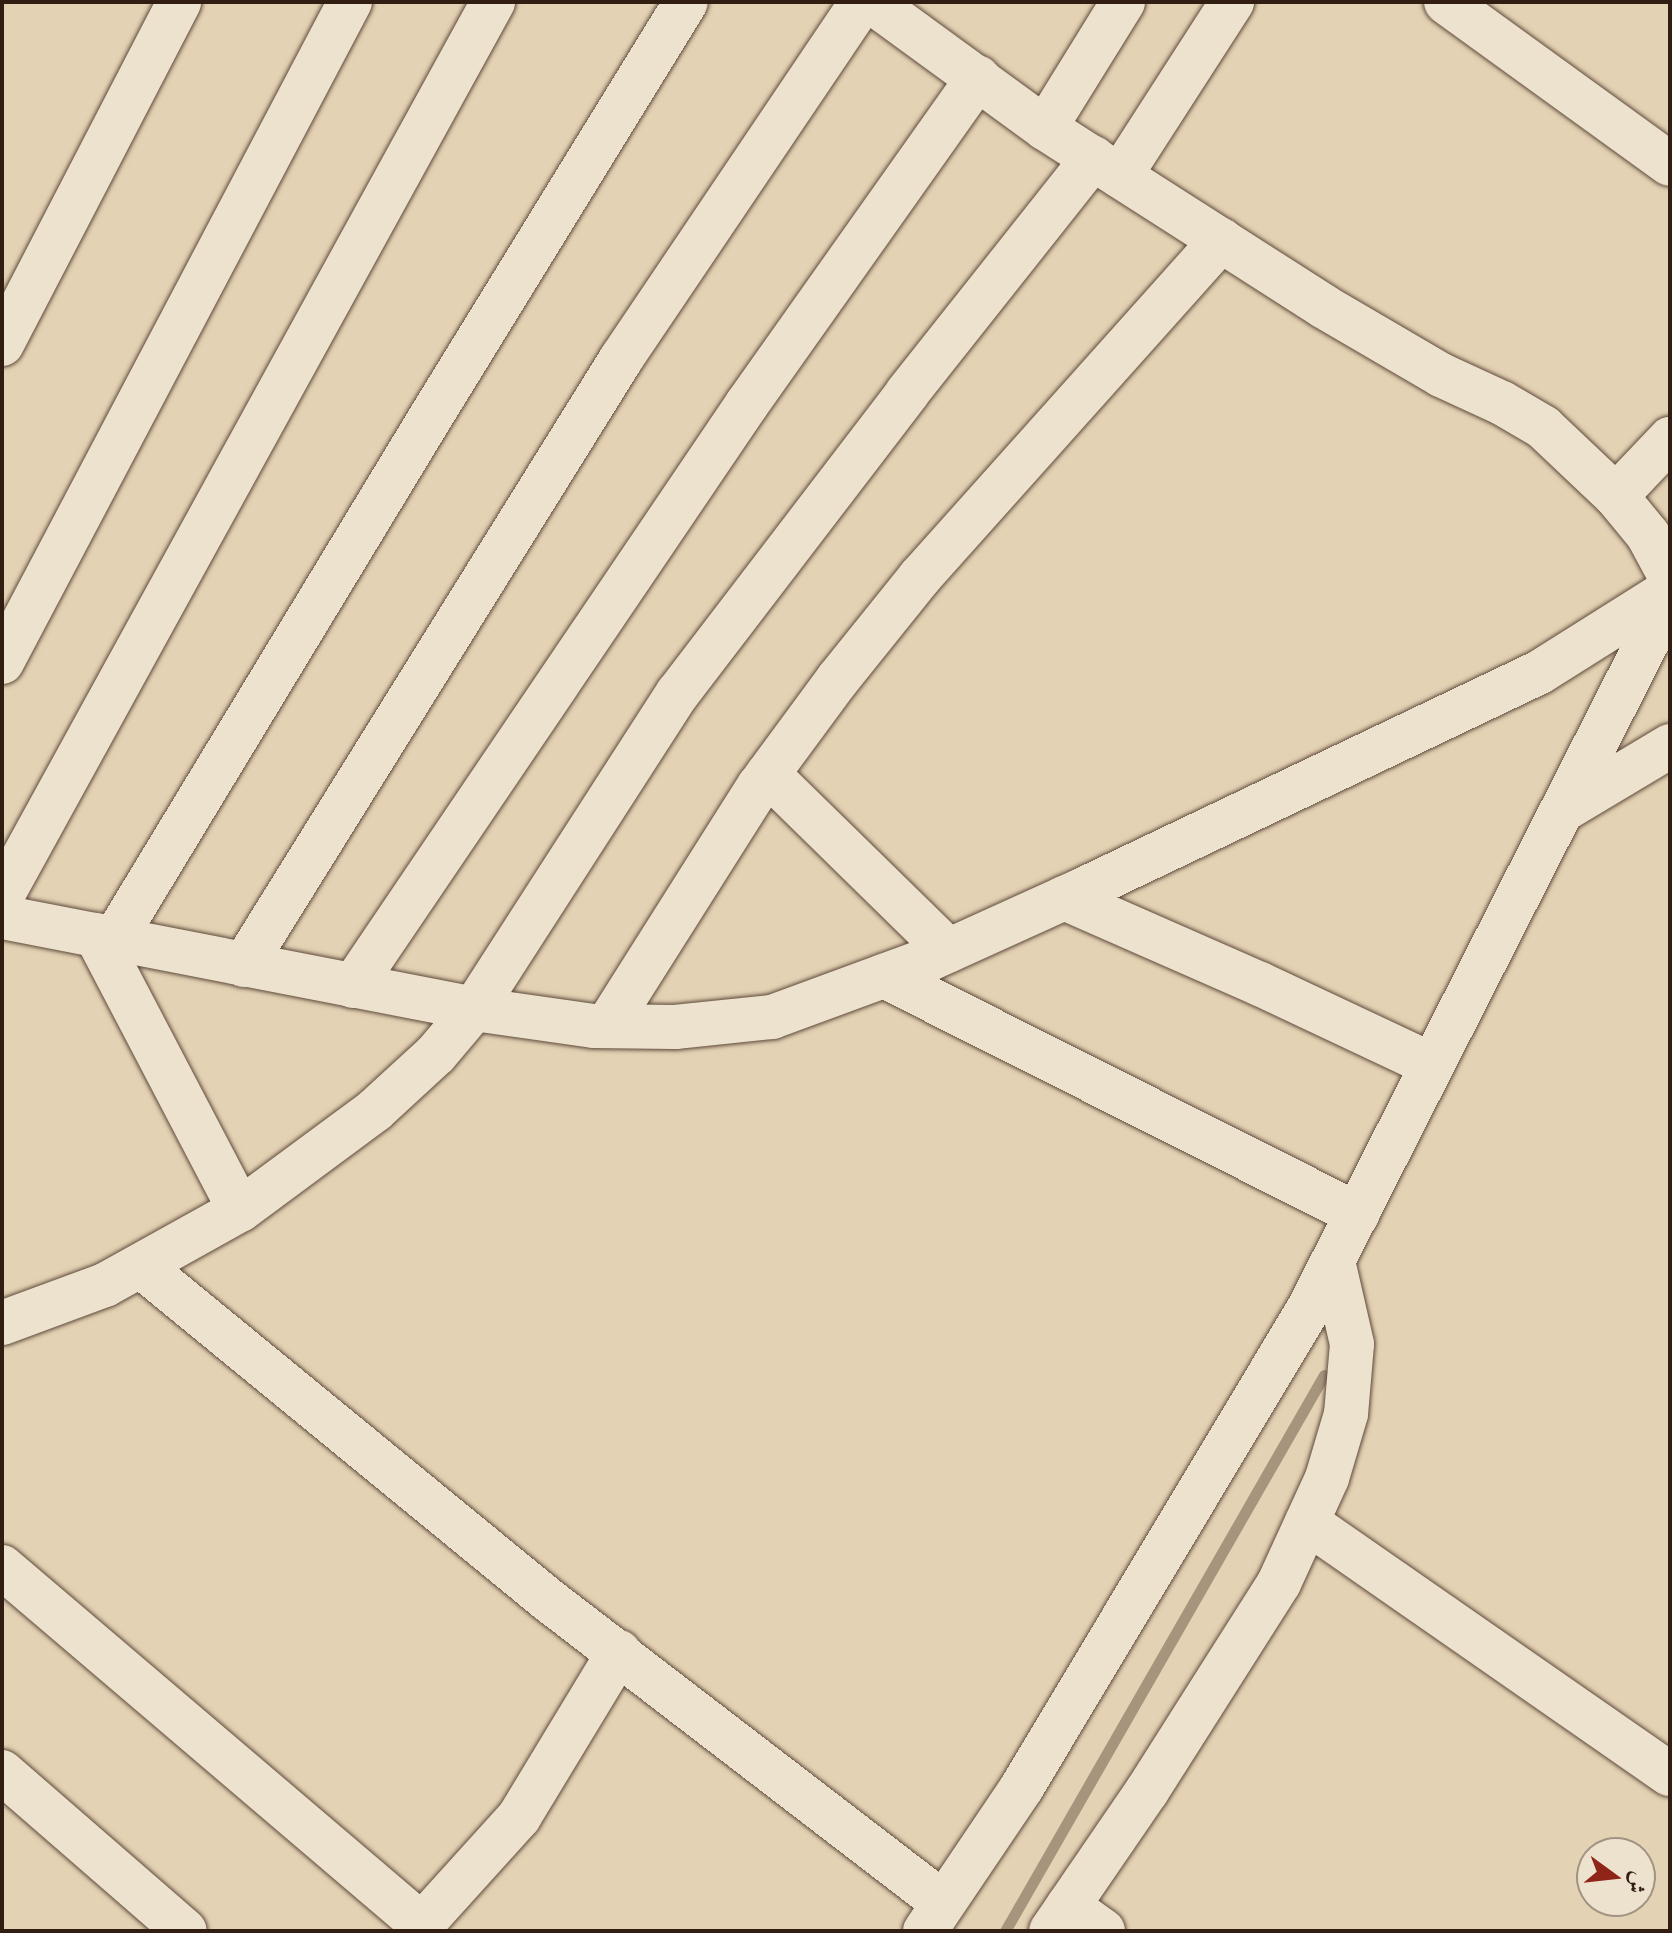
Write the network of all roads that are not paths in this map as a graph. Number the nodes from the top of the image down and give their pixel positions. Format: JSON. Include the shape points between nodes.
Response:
{"nodes":[{"id":1,"x":179,"y":2,"type":"edge"},
{"id":2,"x":350,"y":2,"type":"edge"},
{"id":3,"x":493,"y":2,"type":"edge"},
{"id":4,"x":686,"y":2,"type":"edge"},
{"id":5,"x":862,"y":2,"type":"edge"},
{"id":6,"x":872,"y":2,"type":"edge"},
{"id":7,"x":1123,"y":2,"type":"edge"},
{"id":8,"x":1232,"y":2,"type":"edge"},
{"id":9,"x":1446,"y":2,"type":"edge"},
{"id":10,"x":978,"y":78,"type":"junction"},
{"id":11,"x":1045,"y":128,"type":"junction"},
{"id":12,"x":1670,"y":164,"type":"edge"},
{"id":13,"x":1107,"y":167,"type":"junction"},
{"id":14,"x":1221,"y":240,"type":"junction"},
{"id":15,"x":2,"y":344,"type":"edge"},
{"id":16,"x":1670,"y":439,"type":"edge"},
{"id":17,"x":1616,"y":496,"type":"junction"},
{"id":18,"x":1670,"y":576,"type":"edge"},
{"id":19,"x":1670,"y":590,"type":"edge"},
{"id":20,"x":1670,"y":597,"type":"edge"},
{"id":21,"x":2,"y":662,"type":"edge"},
{"id":22,"x":1670,"y":746,"type":"edge"},
{"id":23,"x":768,"y":774,"type":"junction"},
{"id":24,"x":1563,"y":810,"type":"junction"},
{"id":25,"x":2,"y":896,"type":"edge"},
{"id":26,"x":1064,"y":898,"type":"junction"},
{"id":27,"x":2,"y":917,"type":"edge"},
{"id":28,"x":106,"y":937,"type":"junction"},
{"id":29,"x":948,"y":950,"type":"junction"},
{"id":30,"x":244,"y":965,"type":"junction"},
{"id":31,"x":884,"y":976,"type":"junction"},
{"id":32,"x":353,"y":986,"type":"junction"},
{"id":33,"x":474,"y":1009,"type":"junction"},
{"id":34,"x":607,"y":1026,"type":"junction"},
{"id":35,"x":1432,"y":1065,"type":"junction"},
{"id":36,"x":240,"y":1210,"type":"junction"},
{"id":37,"x":1357,"y":1214,"type":"junction"},
{"id":38,"x":1333,"y":1261,"type":"junction"},
{"id":39,"x":142,"y":1267,"type":"junction"},
{"id":40,"x":2,"y":1323,"type":"edge"},
{"id":41,"x":1307,"y":1522,"type":"junction"},
{"id":42,"x":2,"y":1567,"type":"edge"},
{"id":43,"x":619,"y":1652,"type":"junction"},
{"id":44,"x":2,"y":1772,"type":"edge"},
{"id":45,"x":1670,"y":1774,"type":"edge"},
{"id":46,"x":934,"y":1917,"type":"edge"},
{"id":47,"x":1074,"y":1923,"type":"edge"},
{"id":48,"x":419,"y":1928,"type":"edge"},
{"id":49,"x":185,"y":1931,"type":"edge"}],
"edges":[{"from":1,"to":15,"type":"street"},
{"from":2,"to":21,"type":"street"},
{"from":3,"to":25,"type":"street"},
{"from":4,"to":28,"type":"street"},
{"from":5,"to":30,"type":"street","via":[[621,359]]},
{"from":6,"to":10,"type":"street"},
{"from":7,"to":11,"type":"street"},
{"from":8,"to":13,"type":"street"},
{"from":9,"to":12,"type":"street"},
{"from":10,"to":11,"type":"street"},
{"from":10,"to":32,"type":"street","via":[[747,404]]},
{"from":11,"to":13,"type":"street"},
{"from":13,"to":14,"type":"street"},
{"from":13,"to":33,"type":"street","via":[[907,393],[678,693]]},
{"from":14,"to":17,"type":"street","via":[[1380,339],[1543,427]]},
{"from":14,"to":23,"type":"street","via":[[920,577]]},
{"from":16,"to":17,"type":"street"},
{"from":17,"to":18,"type":"street","via":[[1648,535]]},
{"from":19,"to":26,"type":"street","via":[[1540,672]]},
{"from":20,"to":24,"type":"street"},
{"from":22,"to":24,"type":"street"},
{"from":23,"to":29,"type":"street"},
{"from":23,"to":34,"type":"street"},
{"from":24,"to":35,"type":"street"},
{"from":26,"to":29,"type":"street"},
{"from":26,"to":35,"type":"street"},
{"from":27,"to":28,"type":"street"},
{"from":28,"to":30,"type":"street"},
{"from":28,"to":36,"type":"street"},
{"from":29,"to":31,"type":"street"},
{"from":30,"to":32,"type":"street"},
{"from":31,"to":34,"type":"street","via":[[772,1017],[675,1027]]},
{"from":31,"to":37,"type":"street"},
{"from":32,"to":33,"type":"street"},
{"from":33,"to":34,"type":"street"},
{"from":33,"to":36,"type":"street","via":[[436,1054],[375,1110]]},
{"from":35,"to":37,"type":"street"},
{"from":36,"to":39,"type":"street"},
{"from":37,"to":38,"type":"street"},
{"from":38,"to":41,"type":"street","via":[[1352,1344],[1346,1414]]},
{"from":38,"to":46,"type":"street","via":[[1022,1787]]},
{"from":39,"to":40,"type":"street"},
{"from":39,"to":43,"type":"street"},
{"from":41,"to":45,"type":"street"},
{"from":41,"to":47,"type":"street","via":[[1279,1583],[1147,1791]]},
{"from":42,"to":48,"type":"street"},
{"from":43,"to":46,"type":"street"},
{"from":43,"to":48,"type":"street","via":[[519,1817]]},
{"from":44,"to":49,"type":"street"}]}
